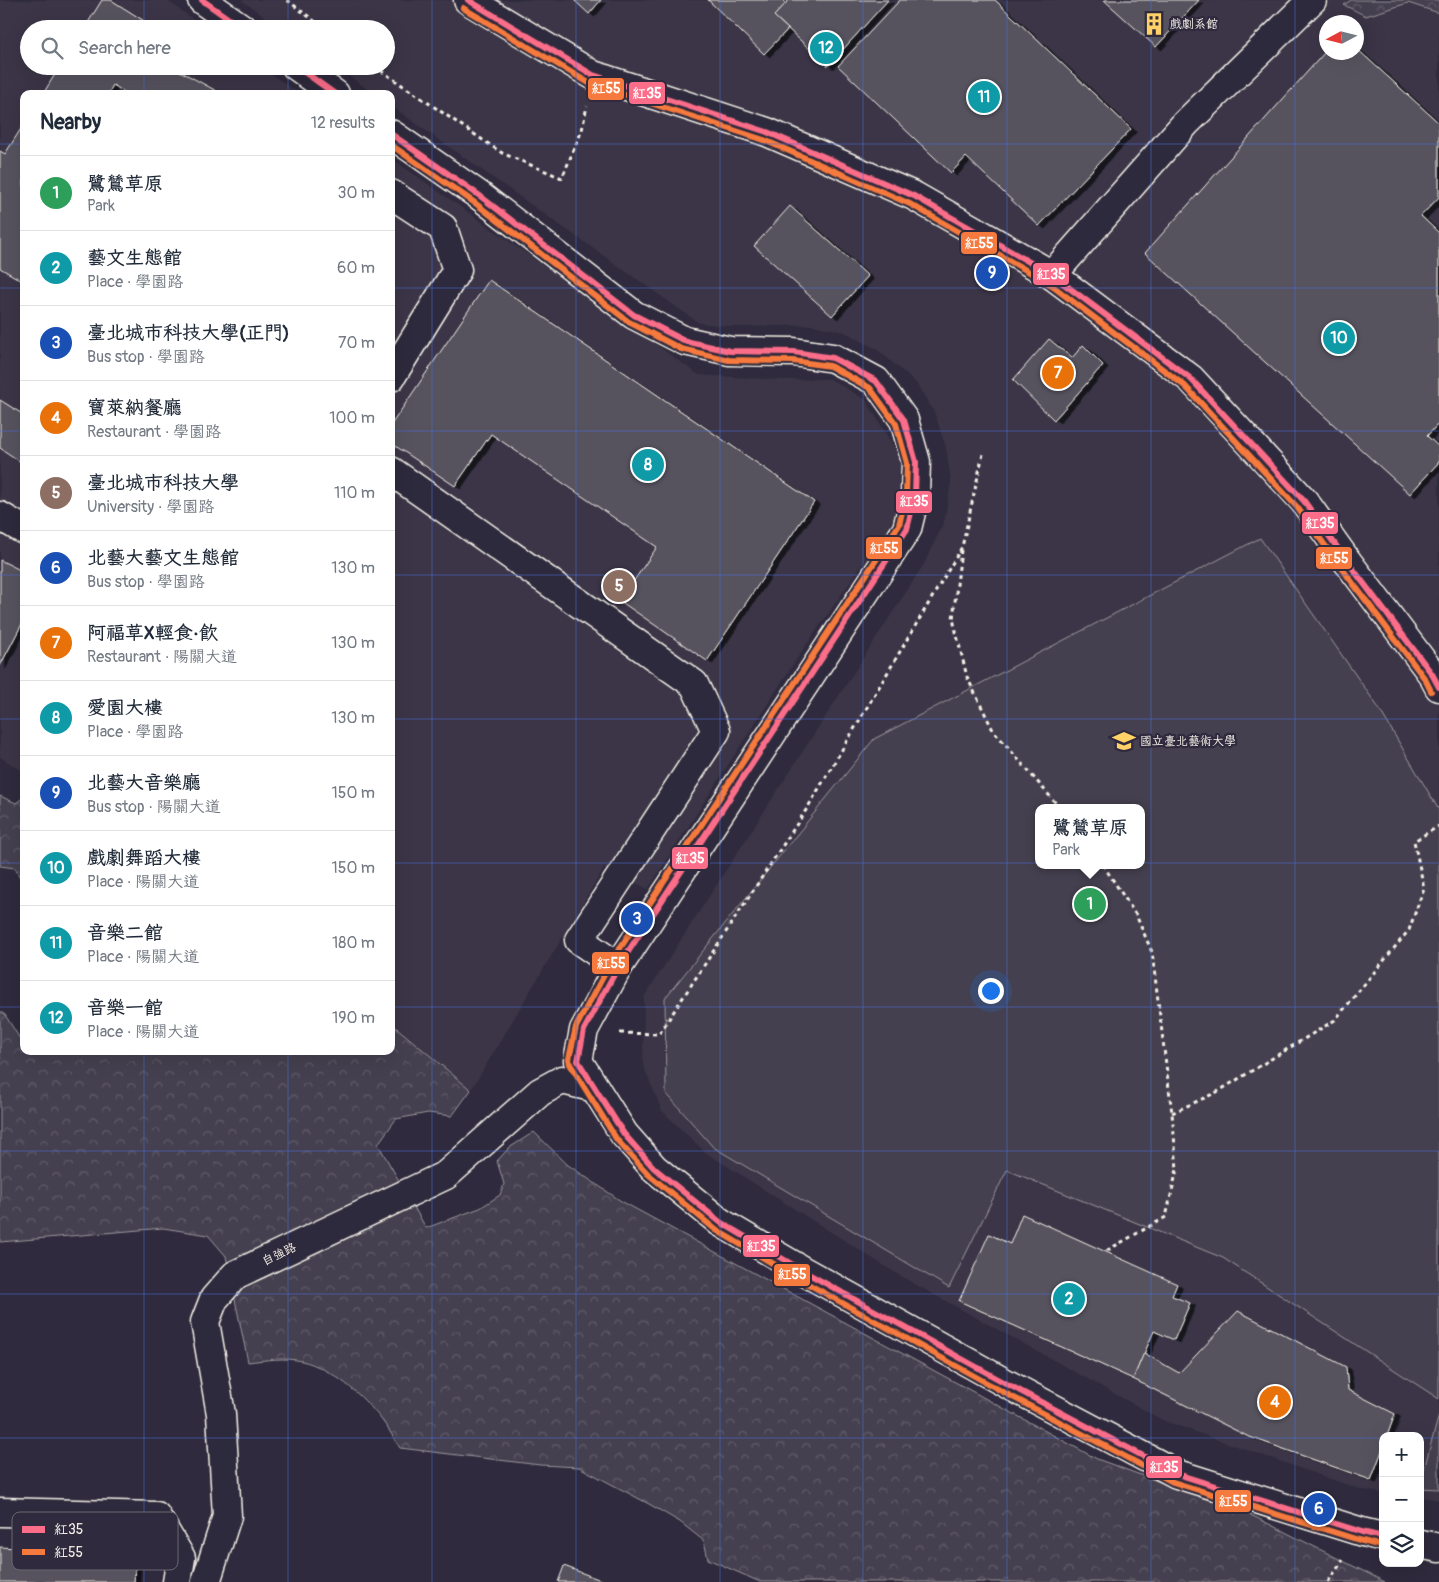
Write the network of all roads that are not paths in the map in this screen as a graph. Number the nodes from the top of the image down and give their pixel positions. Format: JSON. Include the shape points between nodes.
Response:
{"nodes":[{"id":1,"x":202,"y":0,"type":"edge"},
{"id":2,"x":468,"y":0,"type":"edge"},
{"id":3,"x":1312,"y":0,"type":"edge"},
{"id":4,"x":230,"y":20,"type":"edge"},
{"id":5,"x":309,"y":75,"type":"edge"},
{"id":6,"x":329,"y":90,"type":"edge"},
{"id":7,"x":395,"y":137,"type":"edge"},
{"id":8,"x":395,"y":197,"type":"edge"},
{"id":9,"x":1052,"y":275,"type":"junction"},
{"id":10,"x":395,"y":371,"type":"edge"},
{"id":11,"x":395,"y":474,"type":"edge"},
{"id":12,"x":0,"y":516,"type":"edge"},
{"id":13,"x":20,"y":528,"type":"edge"},
{"id":14,"x":1437,"y":675,"type":"edge"},
{"id":15,"x":618,"y":967,"type":"junction"},
{"id":16,"x":595,"y":1088,"type":"junction"},
{"id":17,"x":1379,"y":1535,"type":"edge"},
{"id":18,"x":1424,"y":1545,"type":"edge"},
{"id":19,"x":1439,"y":1548,"type":"edge"},
{"id":20,"x":178,"y":1553,"type":"edge"},
{"id":21,"x":178,"y":1582,"type":"edge"},
{"id":22,"x":206,"y":1582,"type":"edge"}],
"edges":[{"from":1,"to":4,"type":"street"},
{"from":2,"to":9,"type":"street","via":[[593,75],[767,132],[914,196]]},
{"from":3,"to":9,"type":"street","via":[[1186,123]]},
{"from":5,"to":6,"type":"street"},
{"from":7,"to":15,"type":"street","via":[[480,196],[634,315],[685,341],[730,351],[794,352],[833,358],[876,381],[904,420],[916,462],[916,496],[908,529]]},
{"from":8,"to":10,"type":"street","via":[[444,228],[457,270]]},
{"from":9,"to":14,"type":"street","via":[[1191,379],[1304,501]]},
{"from":11,"to":15,"type":"street","via":[[694,684],[716,731],[578,940]]},
{"from":12,"to":13,"type":"street"},
{"from":15,"to":16,"type":"street","via":[[584,1030],[578,1061]]},
{"from":16,"to":17,"type":"street","via":[[624,1134],[654,1168],[720,1222],[805,1272],[1177,1474]]},
{"from":16,"to":22,"type":"street","name":"自強路","via":[[562,1080],[540,1092],[446,1175],[235,1276],[214,1300],[205,1322],[221,1414],[227,1516]]},
{"from":18,"to":19,"type":"street"},
{"from":20,"to":21,"type":"street","via":[[181,1558]]}]}
